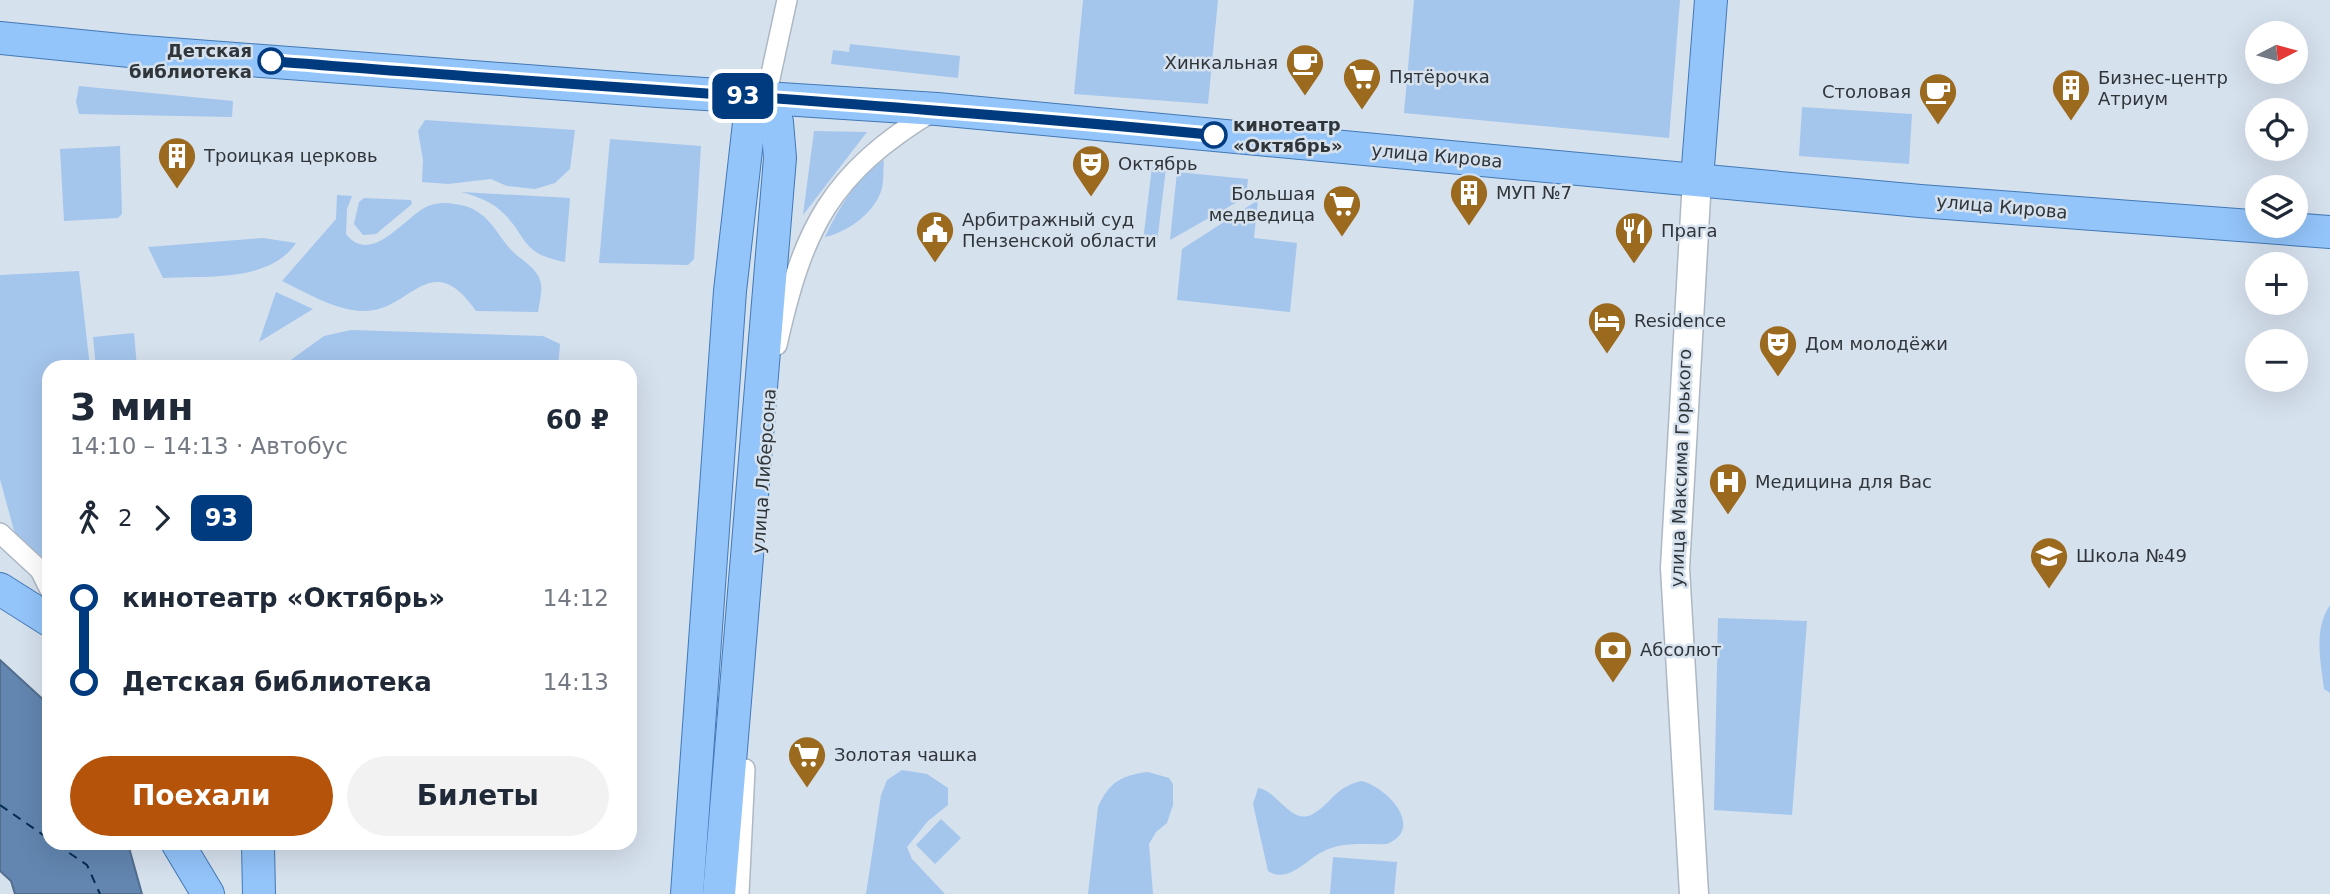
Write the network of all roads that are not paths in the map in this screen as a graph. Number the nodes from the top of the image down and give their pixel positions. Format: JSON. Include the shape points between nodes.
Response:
{"nodes":[{"id":1,"x":787,"y":0,"type":"edge"},
{"id":2,"x":1711,"y":0,"type":"edge"},
{"id":3,"x":0,"y":38,"type":"edge"},
{"id":4,"x":766,"y":97,"type":"junction"},
{"id":5,"x":937,"y":109,"type":"junction"},
{"id":6,"x":1697,"y":179,"type":"junction"},
{"id":7,"x":2330,"y":232,"type":"edge"},
{"id":8,"x":0,"y":533,"type":"edge"},
{"id":9,"x":42,"y":574,"type":"edge"},
{"id":10,"x":0,"y":589,"type":"edge"},
{"id":11,"x":42,"y":616,"type":"edge"},
{"id":12,"x":182,"y":850,"type":"edge"},
{"id":13,"x":258,"y":850,"type":"edge"},
{"id":14,"x":208,"y":894,"type":"edge"},
{"id":15,"x":259,"y":894,"type":"edge"},
{"id":16,"x":687,"y":894,"type":"edge"},
{"id":17,"x":719,"y":894,"type":"edge"},
{"id":18,"x":739,"y":894,"type":"edge"},
{"id":19,"x":1694,"y":894,"type":"edge"}],
"edges":[{"from":1,"to":4,"type":"street"},
{"from":2,"to":6,"type":"main road","name":"улица Максима Горького"},
{"from":3,"to":4,"type":"main road","name":"улица Кирова"},
{"from":4,"to":5,"type":"main road","name":"улица Кирова"},
{"from":4,"to":16,"type":"main road","via":[[750,123],[729,311]]},
{"from":4,"to":17,"type":"main road","via":[[777,122],[780,158]]},
{"from":5,"to":6,"type":"main road","name":"улица Кирова"},
{"from":5,"to":18,"type":"street","name":"улица Либерсона","via":[[891,136],[851,174],[826,205],[790,288],[770,379]]},
{"from":6,"to":7,"type":"main road","name":"улица Кирова"},
{"from":6,"to":19,"type":"main road","name":"улица Максима Горького","via":[[1675,568]]},
{"from":8,"to":9,"type":"street"},
{"from":10,"to":11,"type":"main road"},
{"from":12,"to":14,"type":"main road"},
{"from":13,"to":15,"type":"main road"}]}
